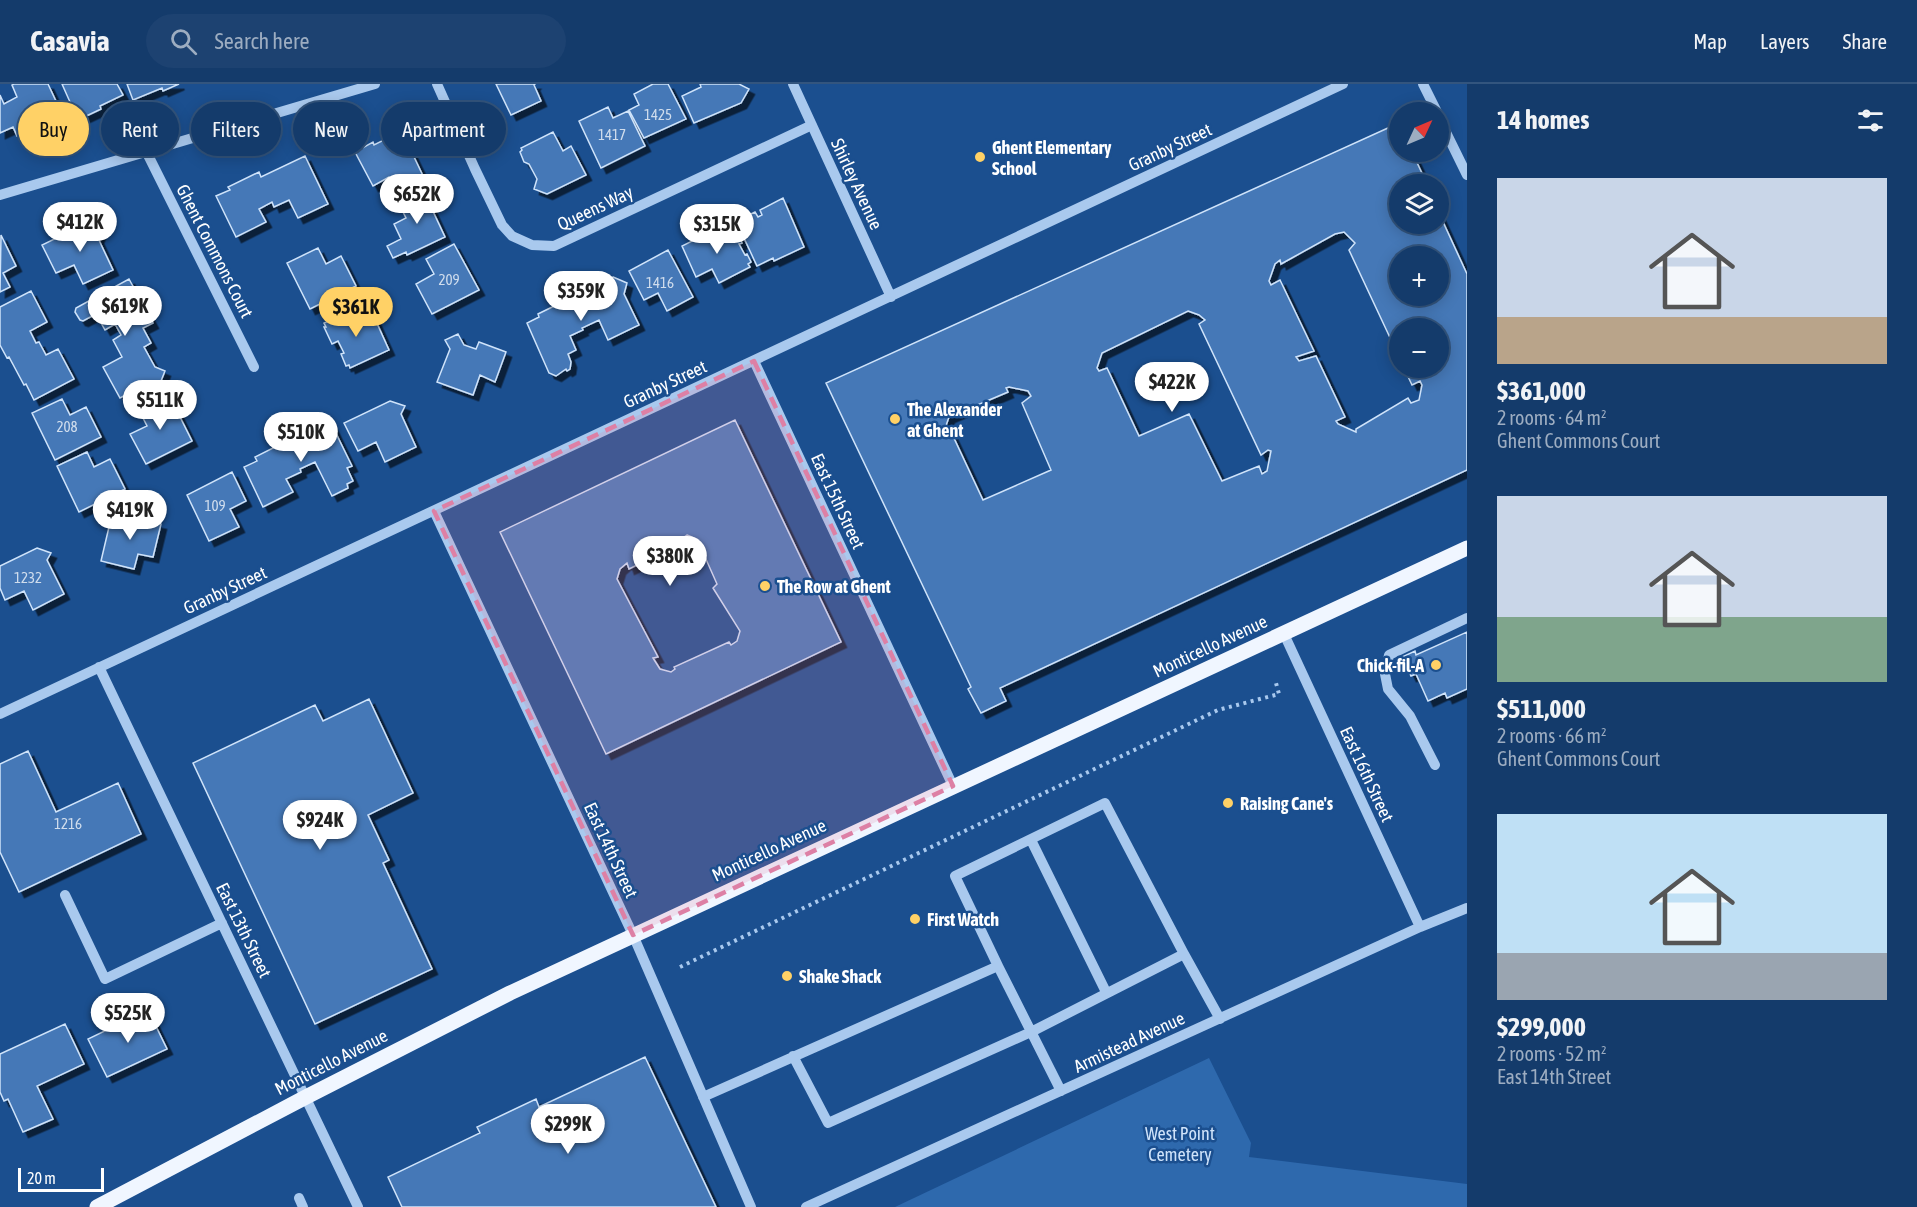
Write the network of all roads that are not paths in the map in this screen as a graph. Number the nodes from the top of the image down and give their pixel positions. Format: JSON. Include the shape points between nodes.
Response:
{"nodes":[{"id":1,"x":375,"y":84,"type":"edge"},
{"id":2,"x":437,"y":84,"type":"edge"},
{"id":3,"x":793,"y":84,"type":"edge"},
{"id":4,"x":1343,"y":84,"type":"edge"},
{"id":5,"x":1423,"y":84,"type":"edge"},
{"id":6,"x":1432,"y":102,"type":"edge"},
{"id":7,"x":812,"y":125,"type":"junction"},
{"id":8,"x":1449,"y":137,"type":"edge"},
{"id":9,"x":179,"y":141,"type":"edge"},
{"id":10,"x":129,"y":156,"type":"edge"},
{"id":11,"x":149,"y":156,"type":"edge"},
{"id":12,"x":1467,"y":175,"type":"edge"},
{"id":13,"x":0,"y":195,"type":"edge"},
{"id":14,"x":891,"y":297,"type":"junction"},
{"id":15,"x":754,"y":361,"type":"junction"},
{"id":16,"x":254,"y":366,"type":"dead end"},
{"id":17,"x":434,"y":511,"type":"junction"},
{"id":18,"x":1467,"y":548,"type":"edge"},
{"id":19,"x":1467,"y":618,"type":"edge"},
{"id":20,"x":1284,"y":634,"type":"junction"},
{"id":21,"x":99,"y":667,"type":"junction"},
{"id":22,"x":0,"y":714,"type":"edge"},
{"id":23,"x":1435,"y":765,"type":"dead end"},
{"id":24,"x":953,"y":786,"type":"junction"},
{"id":25,"x":1031,"y":840,"type":"junction"},
{"id":26,"x":65,"y":895,"type":"dead end"},
{"id":27,"x":1467,"y":908,"type":"edge"},
{"id":28,"x":222,"y":923,"type":"junction"},
{"id":29,"x":1420,"y":927,"type":"junction"},
{"id":30,"x":633,"y":935,"type":"junction"},
{"id":31,"x":1184,"y":954,"type":"junction"},
{"id":32,"x":998,"y":966,"type":"junction"},
{"id":33,"x":1106,"y":992,"type":"junction"},
{"id":34,"x":1220,"y":1018,"type":"junction"},
{"id":35,"x":1031,"y":1032,"type":"junction"},
{"id":36,"x":793,"y":1056,"type":"junction"},
{"id":37,"x":1061,"y":1091,"type":"junction"},
{"id":38,"x":306,"y":1097,"type":"junction"},
{"id":39,"x":703,"y":1097,"type":"junction"},
{"id":40,"x":97,"y":1207,"type":"edge"},
{"id":41,"x":358,"y":1207,"type":"edge"},
{"id":42,"x":751,"y":1207,"type":"edge"},
{"id":43,"x":806,"y":1207,"type":"edge"}],
"edges":[{"from":1,"to":9,"type":"street"},
{"from":2,"to":7,"type":"street","name":"Queens Way","via":[[502,225],[512,236],[532,245],[554,246]]},
{"from":3,"to":7,"type":"street","name":"Shirley Avenue"},
{"from":4,"to":14,"type":"street","name":"Granby Street"},
{"from":5,"to":6,"type":"street"},
{"from":7,"to":14,"type":"street","name":"Shirley Avenue"},
{"from":8,"to":12,"type":"street"},
{"from":10,"to":13,"type":"street"},
{"from":11,"to":16,"type":"street","name":"Ghent Commons Court"},
{"from":14,"to":15,"type":"street","name":"Granby Street"},
{"from":15,"to":17,"type":"street","name":"Granby Street"},
{"from":15,"to":24,"type":"street","name":"East 15th Street"},
{"from":17,"to":21,"type":"street","name":"Granby Street"},
{"from":17,"to":30,"type":"street","name":"East 14th Street"},
{"from":18,"to":20,"type":"main road","name":"Monticello Avenue"},
{"from":19,"to":23,"type":"street","via":[[1389,656],[1385,674],[1388,689],[1410,716]]},
{"from":20,"to":24,"type":"main road","name":"Monticello Avenue"},
{"from":20,"to":29,"type":"street","name":"East 16th Street"},
{"from":21,"to":22,"type":"street","name":"Granby Street"},
{"from":21,"to":28,"type":"street","name":"East 13th Street"},
{"from":24,"to":30,"type":"main road","name":"Monticello Avenue"},
{"from":25,"to":31,"type":"street","via":[[1105,803]]},
{"from":25,"to":32,"type":"street","via":[[955,876]]},
{"from":25,"to":33,"type":"street"},
{"from":26,"to":28,"type":"street","via":[[105,980]]},
{"from":27,"to":29,"type":"street","name":"Armistead Avenue"},
{"from":28,"to":38,"type":"street","name":"East 13th Street"},
{"from":29,"to":34,"type":"street","name":"Armistead Avenue"},
{"from":30,"to":38,"type":"main road","name":"Monticello Avenue"},
{"from":30,"to":39,"type":"street","name":"East 14th Street"},
{"from":31,"to":33,"type":"street"},
{"from":31,"to":34,"type":"street"},
{"from":32,"to":35,"type":"street"},
{"from":32,"to":36,"type":"street"},
{"from":33,"to":35,"type":"street"},
{"from":34,"to":37,"type":"street","name":"Armistead Avenue"},
{"from":35,"to":36,"type":"street","via":[[828,1124]]},
{"from":35,"to":37,"type":"street"},
{"from":36,"to":39,"type":"street"},
{"from":37,"to":43,"type":"street","name":"Armistead Avenue"},
{"from":38,"to":40,"type":"main road","name":"Monticello Avenue"},
{"from":38,"to":41,"type":"street","name":"East 13th Street"},
{"from":39,"to":42,"type":"street","name":"East 14th Street"}]}
